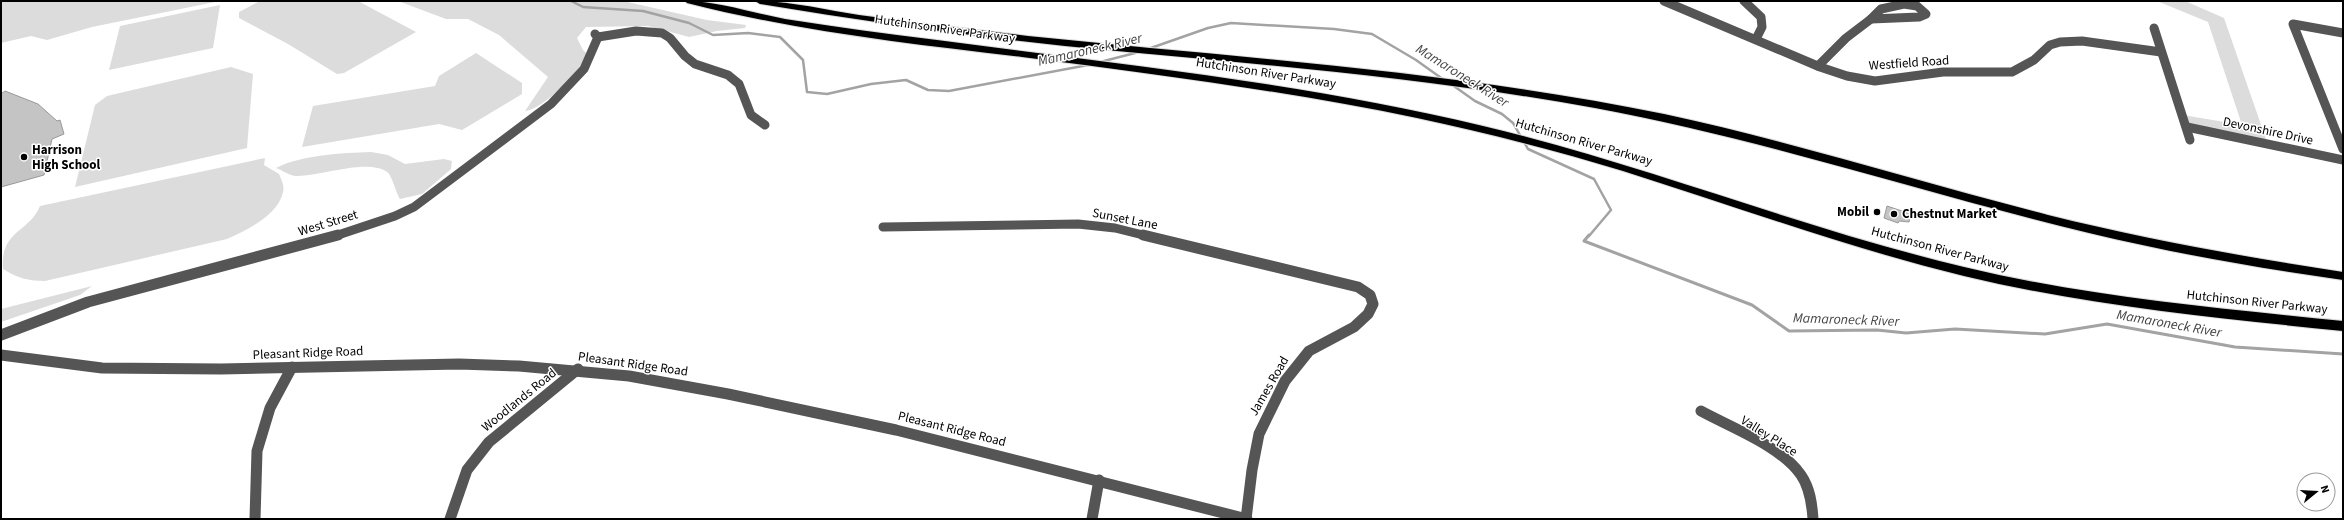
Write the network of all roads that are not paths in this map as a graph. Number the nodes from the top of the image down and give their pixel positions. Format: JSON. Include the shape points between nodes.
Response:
{"nodes":[{"id":1,"x":690,"y":1,"type":"edge"},
{"id":2,"x":760,"y":1,"type":"edge"},
{"id":3,"x":1664,"y":1,"type":"edge"},
{"id":4,"x":1744,"y":1,"type":"edge"},
{"id":5,"x":1871,"y":19,"type":"junction"},
{"id":6,"x":2154,"y":28,"type":"dead end"},
{"id":7,"x":2343,"y":33,"type":"edge"},
{"id":8,"x":1756,"y":39,"type":"junction"},
{"id":9,"x":2161,"y":52,"type":"junction"},
{"id":10,"x":1818,"y":66,"type":"junction"},
{"id":11,"x":765,"y":125,"type":"dead end"},
{"id":12,"x":2187,"y":127,"type":"junction"},
{"id":13,"x":2190,"y":140,"type":"dead end"},
{"id":14,"x":2343,"y":148,"type":"edge"},
{"id":15,"x":2343,"y":160,"type":"edge"},
{"id":16,"x":883,"y":227,"type":"dead end"},
{"id":17,"x":2343,"y":276,"type":"edge"},
{"id":18,"x":1335,"y":281,"type":"joint"},
{"id":19,"x":2343,"y":326,"type":"edge"},
{"id":20,"x":1,"y":335,"type":"edge"},
{"id":21,"x":1,"y":355,"type":"edge"},
{"id":22,"x":292,"y":367,"type":"junction"},
{"id":23,"x":578,"y":370,"type":"junction"},
{"id":24,"x":1701,"y":411,"type":"dead end"},
{"id":25,"x":1099,"y":480,"type":"junction"},
{"id":26,"x":255,"y":519,"type":"edge"},
{"id":27,"x":450,"y":519,"type":"edge"},
{"id":28,"x":1092,"y":519,"type":"edge"},
{"id":29,"x":1246,"y":519,"type":"edge"},
{"id":30,"x":1813,"y":519,"type":"edge"}],
"edges":[{"from":1,"to":19,"type":"highway","name":"Hutchinson River Parkway","via":[[802,25],[1326,96],[1561,150],[1888,252],[2015,284],[2172,308]]},
{"from":2,"to":17,"type":"highway","name":"Hutchinson River Parkway","via":[[907,25],[1476,84],[1675,120],[1804,151],[1951,193],[2126,238]]},
{"from":3,"to":8,"type":"street","name":"Westfield Road"},
{"from":4,"to":8,"type":"street","via":[[1756,10],[1762,19],[1762,29]]},
{"from":5,"to":5,"type":"street","via":[[1919,17],[1926,12],[1917,6],[1895,5],[1881,9]]},
{"from":5,"to":10,"type":"street","via":[[1846,38]]},
{"from":6,"to":9,"type":"street"},
{"from":7,"to":14,"type":"street","via":[[2293,24]]},
{"from":8,"to":10,"type":"street","name":"Westfield Road"},
{"from":9,"to":10,"type":"street","name":"Westfield Road","via":[[2082,41],[2060,42],[2050,44],[2034,60],[2012,72],[1938,73],[1875,81],[1843,76]]},
{"from":9,"to":12,"type":"street"},
{"from":11,"to":20,"type":"street","name":"West Street","via":[[751,116],[739,84],[728,75],[695,64],[662,33],[636,31],[597,36],[584,69],[551,104],[414,207],[334,236],[88,302]]},
{"from":12,"to":13,"type":"street"},
{"from":12,"to":15,"type":"street","name":"Devonshire Drive"},
{"from":16,"to":18,"type":"street","name":"Sunset Lane","via":[[1078,224],[1115,228]]},
{"from":18,"to":29,"type":"street","name":"James Road","via":[[1358,287],[1370,295],[1373,304],[1369,315],[1358,326],[1310,351],[1298,361],[1285,381],[1263,423],[1256,446]]},
{"from":21,"to":22,"type":"street","name":"Pleasant Ridge Road","via":[[97,368],[196,370]]},
{"from":22,"to":23,"type":"street","name":"Pleasant Ridge Road","via":[[420,364]]},
{"from":22,"to":26,"type":"street","via":[[270,408],[257,451]]},
{"from":23,"to":25,"type":"street","name":"Pleasant Ridge Road","via":[[657,379],[846,417]]},
{"from":23,"to":27,"type":"street","name":"Woodlands Road","via":[[489,442],[467,470]]},
{"from":24,"to":30,"type":"street","name":"Valley Place","via":[[1787,461],[1801,475],[1809,492]]},
{"from":25,"to":28,"type":"street"},
{"from":25,"to":29,"type":"street","name":"Pleasant Ridge Road"}]}
